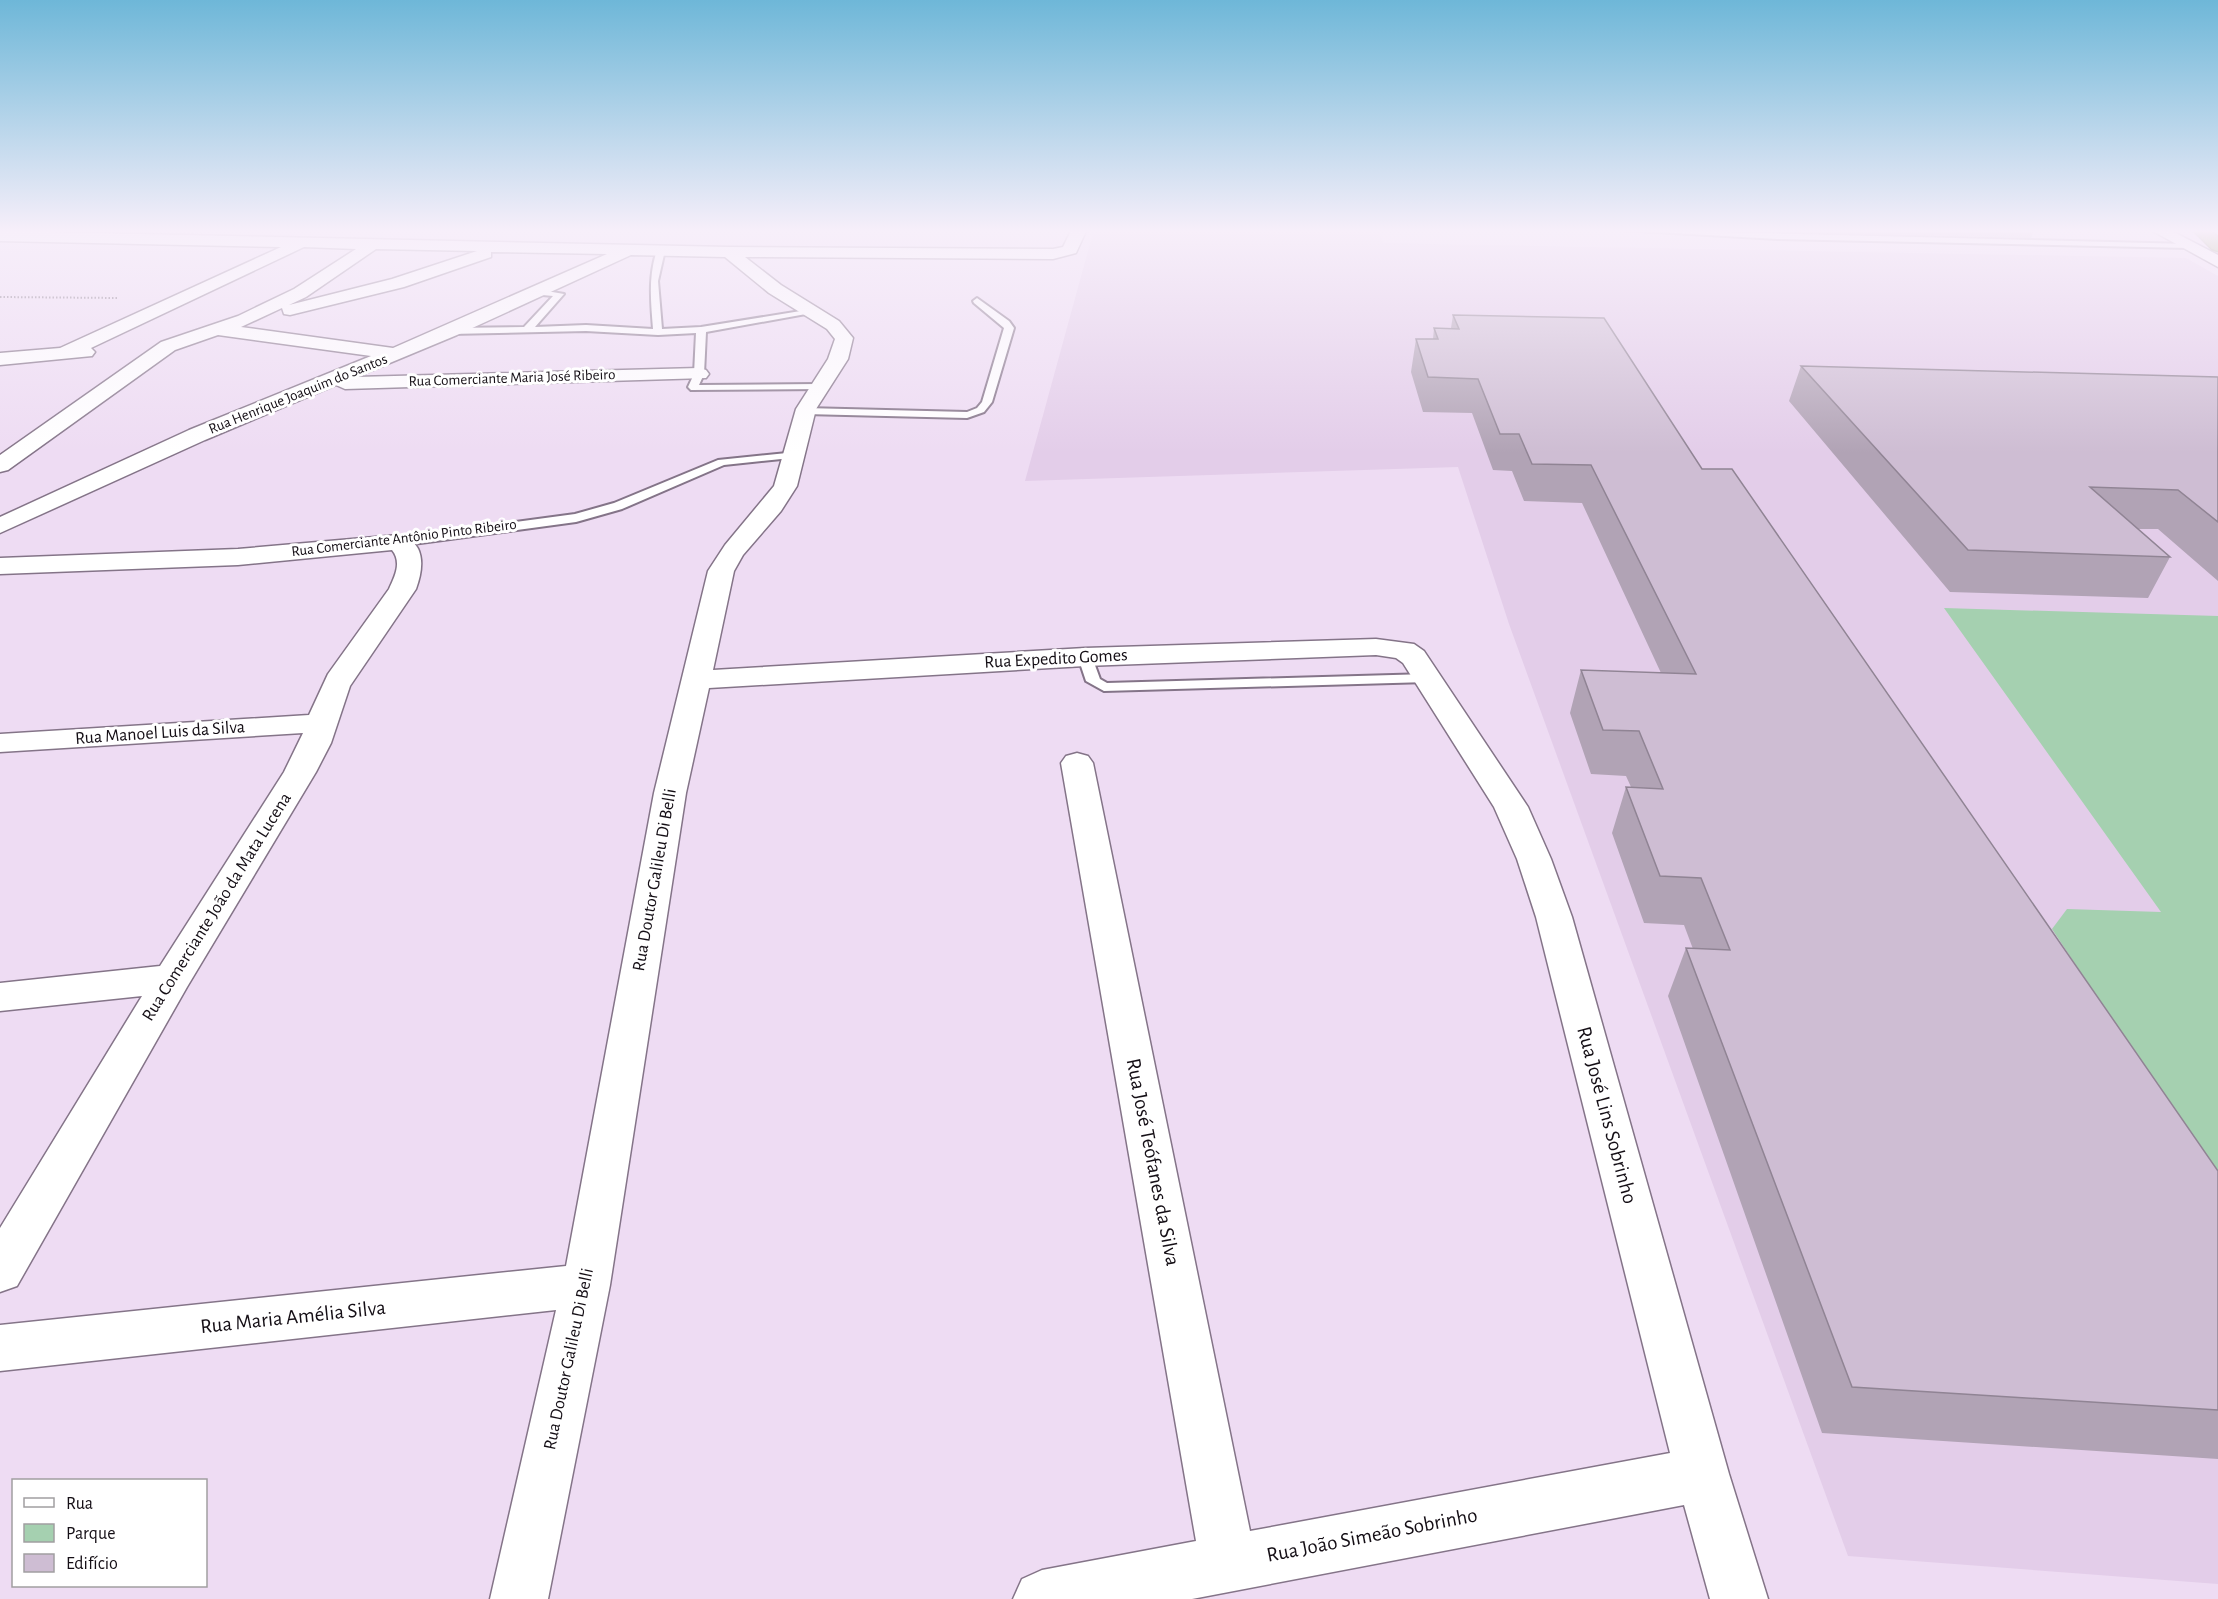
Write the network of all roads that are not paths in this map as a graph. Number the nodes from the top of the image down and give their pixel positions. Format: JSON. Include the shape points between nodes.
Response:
{"nodes":[{"id":1,"x":174,"y":304,"type":"edge"},
{"id":2,"x":278,"y":304,"type":"edge"},
{"id":3,"x":312,"y":304,"type":"edge"},
{"id":4,"x":510,"y":304,"type":"edge"},
{"id":5,"x":551,"y":304,"type":"edge"},
{"id":6,"x":655,"y":304,"type":"edge"},
{"id":7,"x":799,"y":304,"type":"edge"},
{"id":8,"x":980,"y":304,"type":"edge"},
{"id":9,"x":813,"y":312,"type":"junction"},
{"id":10,"x":244,"y":320,"type":"junction"},
{"id":11,"x":216,"y":329,"type":"junction"},
{"id":12,"x":527,"y":330,"type":"junction"},
{"id":13,"x":701,"y":330,"type":"junction"},
{"id":14,"x":450,"y":331,"type":"junction"},
{"id":15,"x":658,"y":332,"type":"junction"},
{"id":16,"x":168,"y":346,"type":"junction"},
{"id":17,"x":63,"y":354,"type":"junction"},
{"id":18,"x":396,"y":354,"type":"junction"},
{"id":19,"x":0,"y":359,"type":"edge"},
{"id":20,"x":699,"y":374,"type":"junction"},
{"id":21,"x":326,"y":384,"type":"junction"},
{"id":22,"x":812,"y":399,"type":"junction"},
{"id":23,"x":796,"y":455,"type":"junction"},
{"id":24,"x":0,"y":465,"type":"edge"},
{"id":25,"x":0,"y":526,"type":"edge"},
{"id":26,"x":398,"y":542,"type":"junction"},
{"id":27,"x":0,"y":566,"type":"edge"},
{"id":28,"x":1421,"y":668,"type":"joint"},
{"id":29,"x":696,"y":680,"type":"junction"},
{"id":30,"x":321,"y":723,"type":"junction"},
{"id":31,"x":0,"y":743,"type":"edge"},
{"id":32,"x":1077,"y":763,"type":"dead end"},
{"id":33,"x":172,"y":979,"type":"junction"},
{"id":34,"x":0,"y":997,"type":"edge"},
{"id":35,"x":0,"y":1270,"type":"edge"},
{"id":36,"x":585,"y":1285,"type":"junction"},
{"id":37,"x":0,"y":1348,"type":"edge"},
{"id":38,"x":1702,"y":1474,"type":"junction"},
{"id":39,"x":1228,"y":1562,"type":"junction"},
{"id":40,"x":519,"y":1599,"type":"edge"},
{"id":41,"x":1042,"y":1599,"type":"edge"},
{"id":42,"x":1739,"y":1599,"type":"edge"}],
"edges":[{"from":1,"to":17,"type":"street"},
{"from":2,"to":10,"type":"street"},
{"from":3,"to":10,"type":"street"},
{"from":4,"to":14,"type":"street","name":"Rua Henrique Joaquim do Santos"},
{"from":5,"to":12,"type":"lane"},
{"from":6,"to":15,"type":"lane"},
{"from":7,"to":9,"type":"street","name":"Rua Doutor Galileu Di Belli"},
{"from":8,"to":22,"type":"lane","via":[[1009,328],[1002,341],[989,399],[980,411],[967,416]]},
{"from":9,"to":13,"type":"lane"},
{"from":9,"to":22,"type":"street","name":"Rua Doutor Galileu Di Belli","via":[[844,338],[842,356]]},
{"from":10,"to":11,"type":"street"},
{"from":11,"to":16,"type":"street"},
{"from":11,"to":18,"type":"street"},
{"from":12,"to":14,"type":"lane"},
{"from":12,"to":15,"type":"lane"},
{"from":13,"to":15,"type":"lane"},
{"from":13,"to":20,"type":"lane"},
{"from":14,"to":18,"type":"street","name":"Rua Henrique Joaquim do Santos"},
{"from":16,"to":17,"type":"street"},
{"from":16,"to":24,"type":"street"},
{"from":17,"to":19,"type":"street"},
{"from":18,"to":21,"type":"street","name":"Rua Henrique Joaquim do Santos"},
{"from":20,"to":21,"type":"street","name":"Rua Comerciante Maria José Ribeiro"},
{"from":20,"to":22,"type":"lane","via":[[695,388]]},
{"from":21,"to":25,"type":"street","name":"Rua Henrique Joaquim do Santos","via":[[197,435]]},
{"from":22,"to":23,"type":"street","name":"Rua Doutor Galileu Di Belli","via":[[798,431]]},
{"from":23,"to":26,"type":"lane","name":"Rua Comerciante Antônio Pinto Ribeiro","via":[[711,465],[618,506],[576,518]]},
{"from":23,"to":29,"type":"street","name":"Rua Doutor Galileu Di Belli","via":[[792,474],[780,496],[730,553],[721,571]]},
{"from":26,"to":27,"type":"street","name":"Rua Comerciante Antônio Pinto Ribeiro","via":[[238,557]]},
{"from":26,"to":30,"type":"street","name":"Rua Comerciante João da Mata Lucena","via":[[407,550],[411,562],[407,579],[339,678]]},
{"from":28,"to":29,"type":"street","name":"Rua Expedito Gomes","via":[[1404,650],[1376,647],[1085,657]]},
{"from":28,"to":38,"type":"street","name":"Rua José Lins Sobrinho","via":[[1511,807],[1534,859],[1554,917]]},
{"from":29,"to":36,"type":"street","name":"Rua Doutor Galileu Di Belli","via":[[670,793]]},
{"from":30,"to":31,"type":"street","name":"Rua Manoel Luis da Silva"},
{"from":30,"to":33,"type":"street","name":"Rua Comerciante João da Mata Lucena","via":[[300,772]]},
{"from":32,"to":39,"type":"street","name":"Rua José Teófanes da Silva"},
{"from":33,"to":34,"type":"street"},
{"from":33,"to":35,"type":"street","name":"Rua Comerciante João da Mata Lucena"},
{"from":36,"to":37,"type":"street","name":"Rua Maria Amélia Silva"},
{"from":36,"to":40,"type":"street","name":"Rua Doutor Galileu Di Belli"},
{"from":38,"to":39,"type":"street","name":"Rua João Simeão Sobrinho"},
{"from":38,"to":42,"type":"street","name":"Rua José Lins Sobrinho"},
{"from":39,"to":41,"type":"street","name":"Rua João Simeão Sobrinho"}]}
